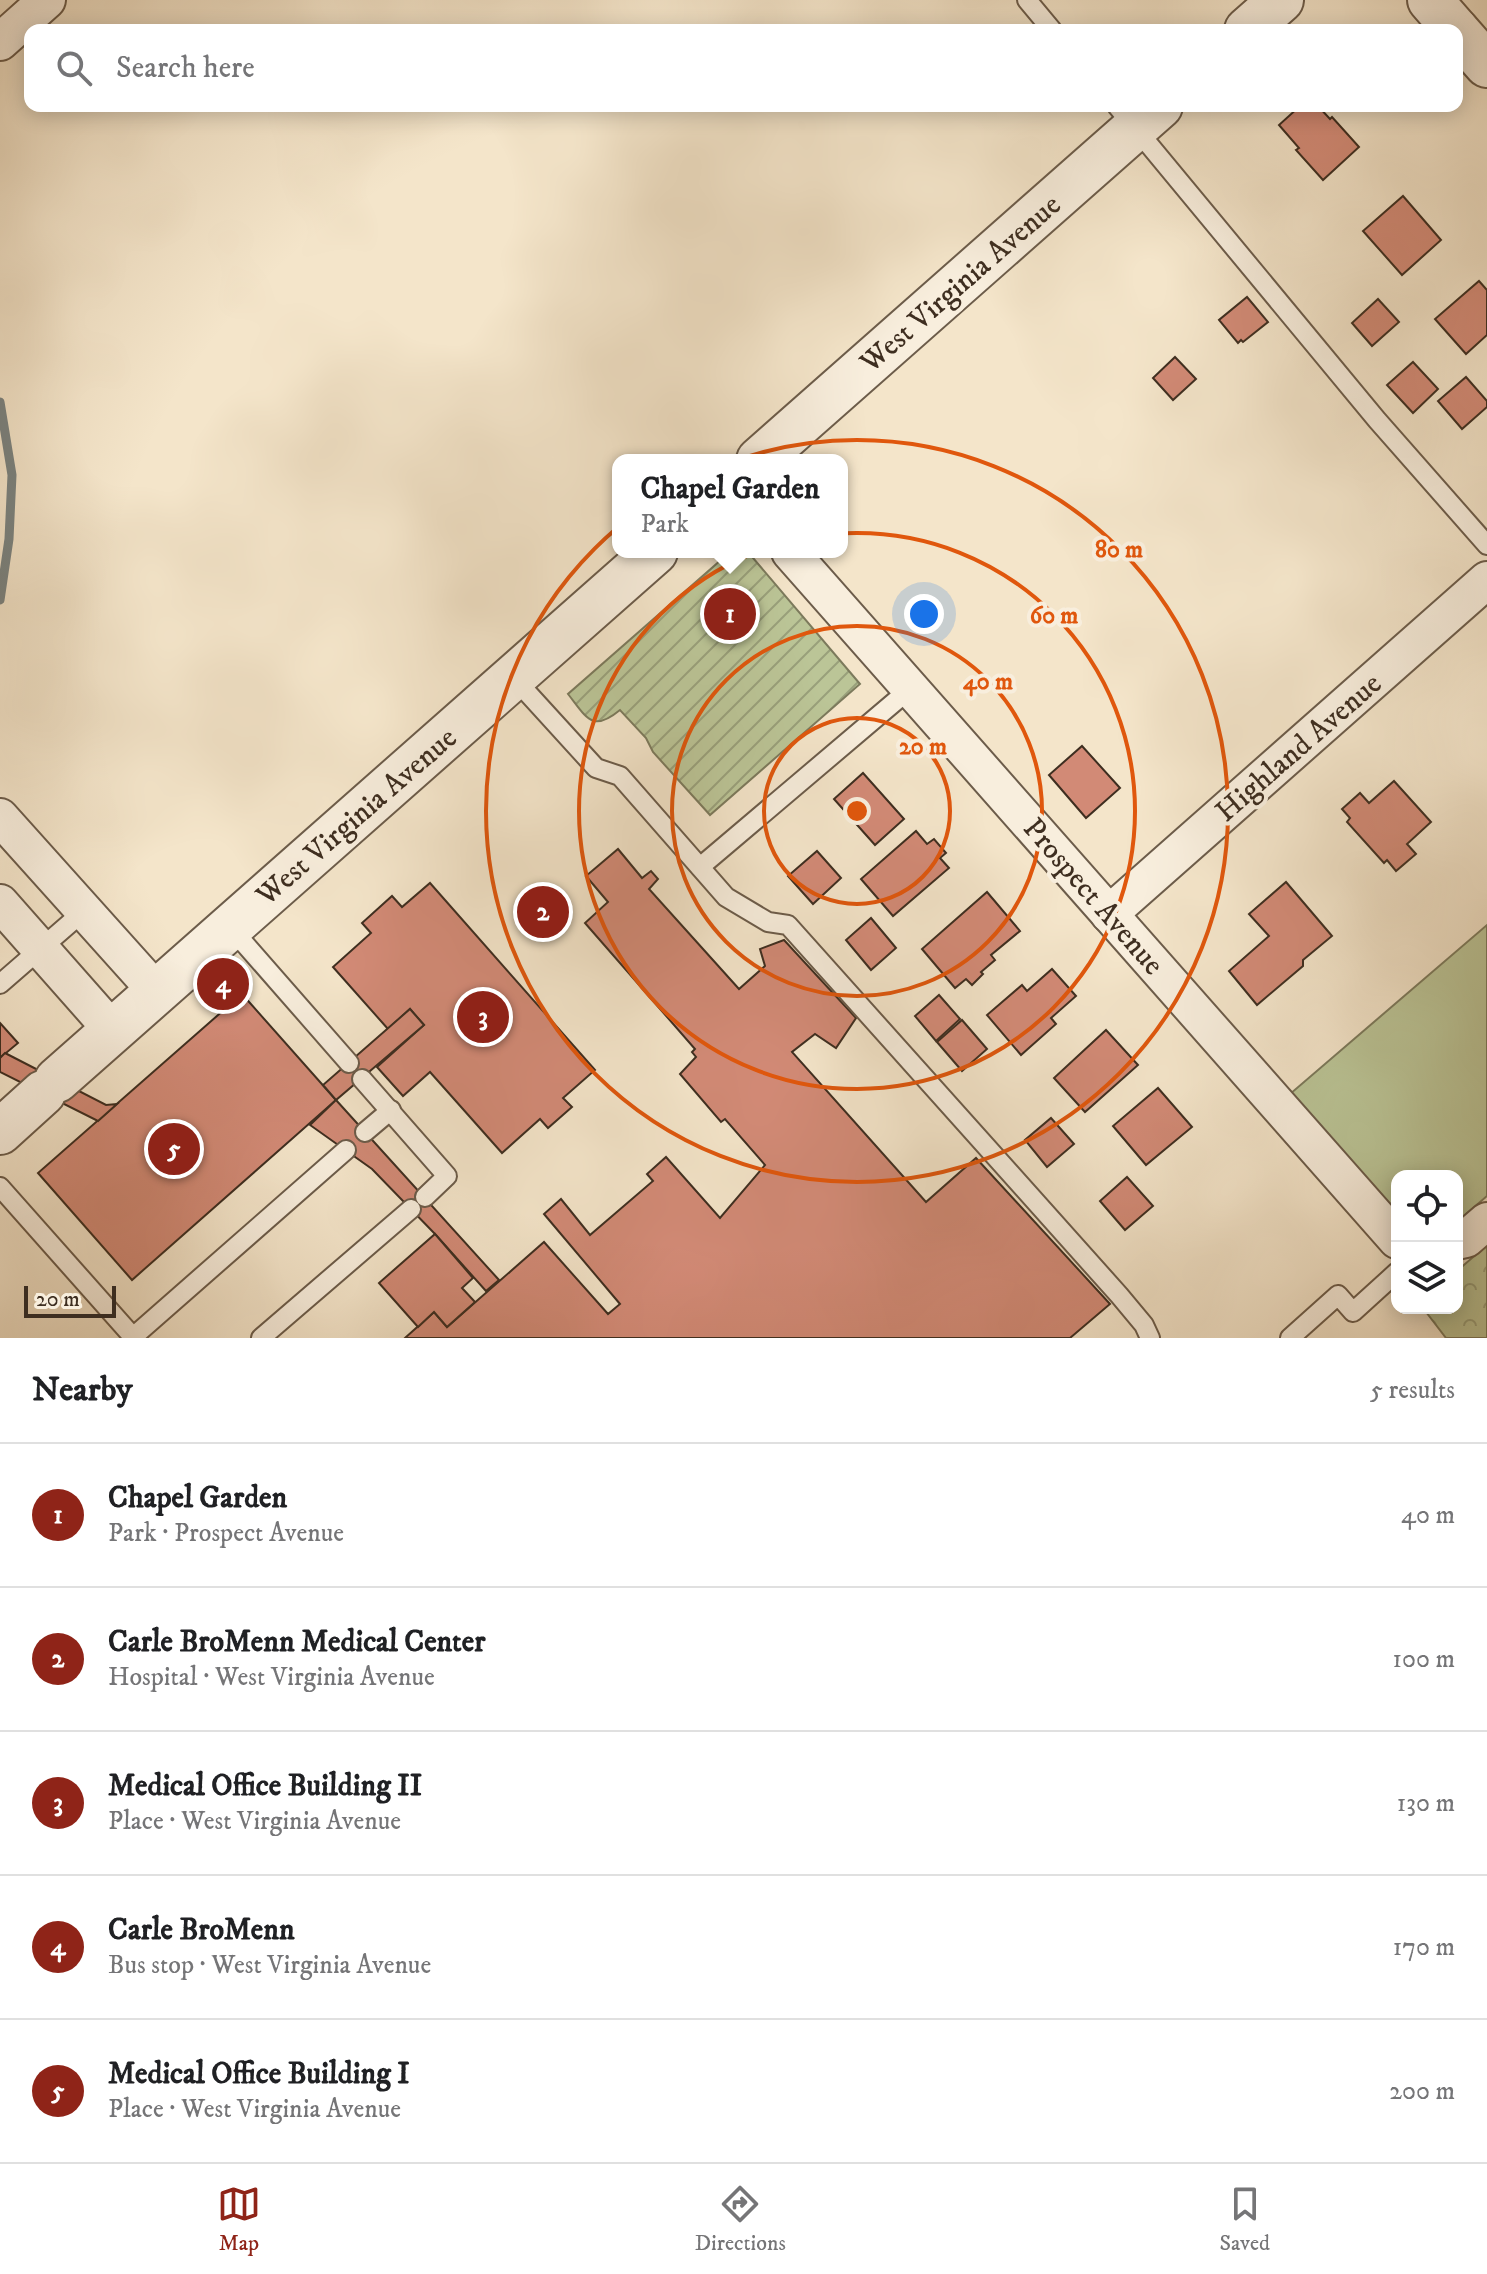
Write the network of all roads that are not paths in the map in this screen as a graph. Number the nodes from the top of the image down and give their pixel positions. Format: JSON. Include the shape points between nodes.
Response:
{"nodes":[{"id":1,"x":47,"y":0,"type":"edge"},
{"id":2,"x":1027,"y":0,"type":"edge"},
{"id":3,"x":1281,"y":0,"type":"edge"},
{"id":4,"x":1430,"y":0,"type":"edge"},
{"id":5,"x":1047,"y":24,"type":"edge"},
{"id":6,"x":1254,"y":24,"type":"edge"},
{"id":7,"x":1450,"y":24,"type":"edge"},
{"id":8,"x":1463,"y":39,"type":"edge"},
{"id":9,"x":0,"y":42,"type":"edge"},
{"id":10,"x":1487,"y":65,"type":"edge"},
{"id":11,"x":1138,"y":113,"type":"edge"},
{"id":12,"x":766,"y":454,"type":"edge"},
{"id":13,"x":1487,"y":545,"type":"edge"},
{"id":14,"x":648,"y":558,"type":"edge"},
{"id":15,"x":795,"y":558,"type":"edge"},
{"id":16,"x":1487,"y":580,"type":"edge"},
{"id":17,"x":513,"y":677,"type":"junction"},
{"id":18,"x":911,"y":688,"type":"junction"},
{"id":19,"x":0,"y":817,"type":"edge"},
{"id":20,"x":700,"y":867,"type":"junction"},
{"id":21,"x":0,"y":903,"type":"edge"},
{"id":22,"x":84,"y":911,"type":"junction"},
{"id":23,"x":1109,"y":914,"type":"junction"},
{"id":24,"x":230,"y":927,"type":"junction"},
{"id":25,"x":41,"y":949,"type":"junction"},
{"id":26,"x":0,"y":984,"type":"edge"},
{"id":27,"x":157,"y":992,"type":"junction"},
{"id":28,"x":113,"y":1031,"type":"junction"},
{"id":29,"x":349,"y":1063,"type":"dead end"},
{"id":30,"x":362,"y":1079,"type":"dead end"},
{"id":31,"x":391,"y":1110,"type":"junction"},
{"id":32,"x":0,"y":1132,"type":"edge"},
{"id":33,"x":365,"y":1132,"type":"dead end"},
{"id":34,"x":346,"y":1150,"type":"dead end"},
{"id":35,"x":0,"y":1187,"type":"edge"},
{"id":36,"x":1487,"y":1221,"type":"edge"},
{"id":37,"x":1391,"y":1233,"type":"edge"},
{"id":38,"x":1463,"y":1240,"type":"edge"},
{"id":39,"x":1391,"y":1277,"type":"edge"},
{"id":40,"x":134,"y":1337,"type":"edge"},
{"id":41,"x":261,"y":1338,"type":"edge"},
{"id":42,"x":1150,"y":1338,"type":"edge"},
{"id":43,"x":1290,"y":1338,"type":"edge"}],
"edges":[{"from":1,"to":9,"type":"street"},
{"from":2,"to":5,"type":"lane"},
{"from":3,"to":6,"type":"street"},
{"from":4,"to":7,"type":"street"},
{"from":8,"to":10,"type":"street"},
{"from":11,"to":12,"type":"street","name":"West Virginia Avenue"},
{"from":11,"to":13,"type":"lane","via":[[1377,420]]},
{"from":14,"to":17,"type":"street","name":"West Virginia Avenue"},
{"from":15,"to":18,"type":"street","name":"Prospect Avenue"},
{"from":16,"to":23,"type":"street","name":"Highland Avenue"},
{"from":17,"to":20,"type":"lane","via":[[596,768],[620,776]]},
{"from":17,"to":24,"type":"street","name":"West Virginia Avenue"},
{"from":18,"to":20,"type":"lane"},
{"from":18,"to":23,"type":"street","name":"Prospect Avenue"},
{"from":19,"to":22,"type":"street"},
{"from":20,"to":42,"type":"lane","via":[[726,897],[768,922],[788,925],[1126,1303]]},
{"from":21,"to":25,"type":"street"},
{"from":22,"to":25,"type":"lane"},
{"from":22,"to":27,"type":"street"},
{"from":23,"to":37,"type":"street","name":"Prospect Avenue"},
{"from":24,"to":27,"type":"street","name":"West Virginia Avenue"},
{"from":24,"to":29,"type":"lane"},
{"from":25,"to":26,"type":"lane"},
{"from":25,"to":28,"type":"street"},
{"from":27,"to":28,"type":"street","name":"West Virginia Avenue"},
{"from":28,"to":32,"type":"street","name":"West Virginia Avenue"},
{"from":30,"to":31,"type":"lane"},
{"from":31,"to":33,"type":"lane"},
{"from":31,"to":41,"type":"lane","via":[[447,1176]]},
{"from":34,"to":40,"type":"lane"},
{"from":35,"to":40,"type":"lane"},
{"from":36,"to":38,"type":"street"},
{"from":39,"to":43,"type":"lane","via":[[1353,1312],[1338,1295]]}]}
